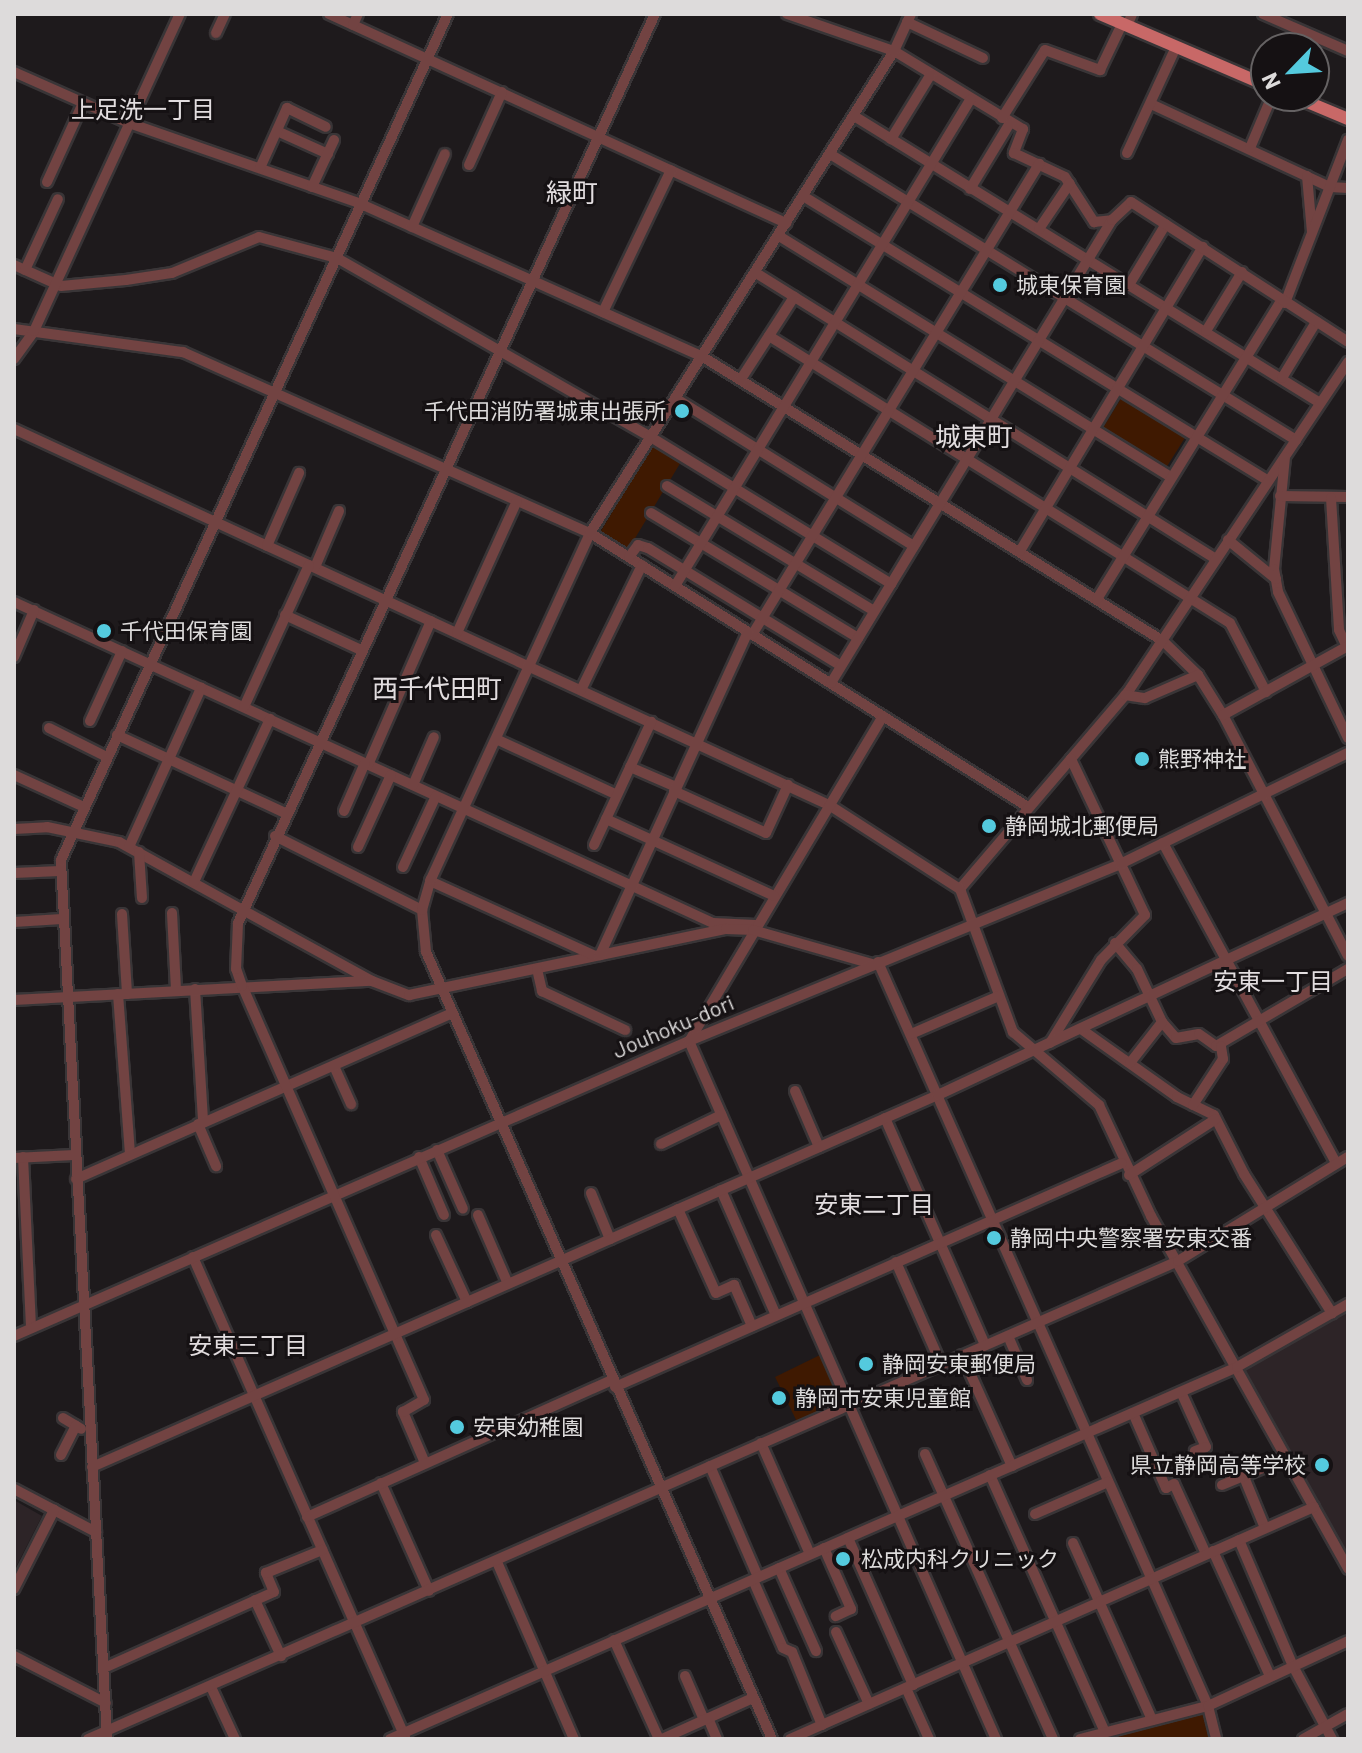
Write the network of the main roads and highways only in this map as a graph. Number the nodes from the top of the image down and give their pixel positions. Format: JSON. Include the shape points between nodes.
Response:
{"nodes":[{"id":1,"x":1100,"y":14,"type":"edge"},
{"id":2,"x":1127,"y":21,"type":"edge"},
{"id":3,"x":1250,"y":78,"type":"edge"}],
"edges":[{"from":1,"to":2,"type":"main road"},
{"from":2,"to":3,"type":"main road"}]}
